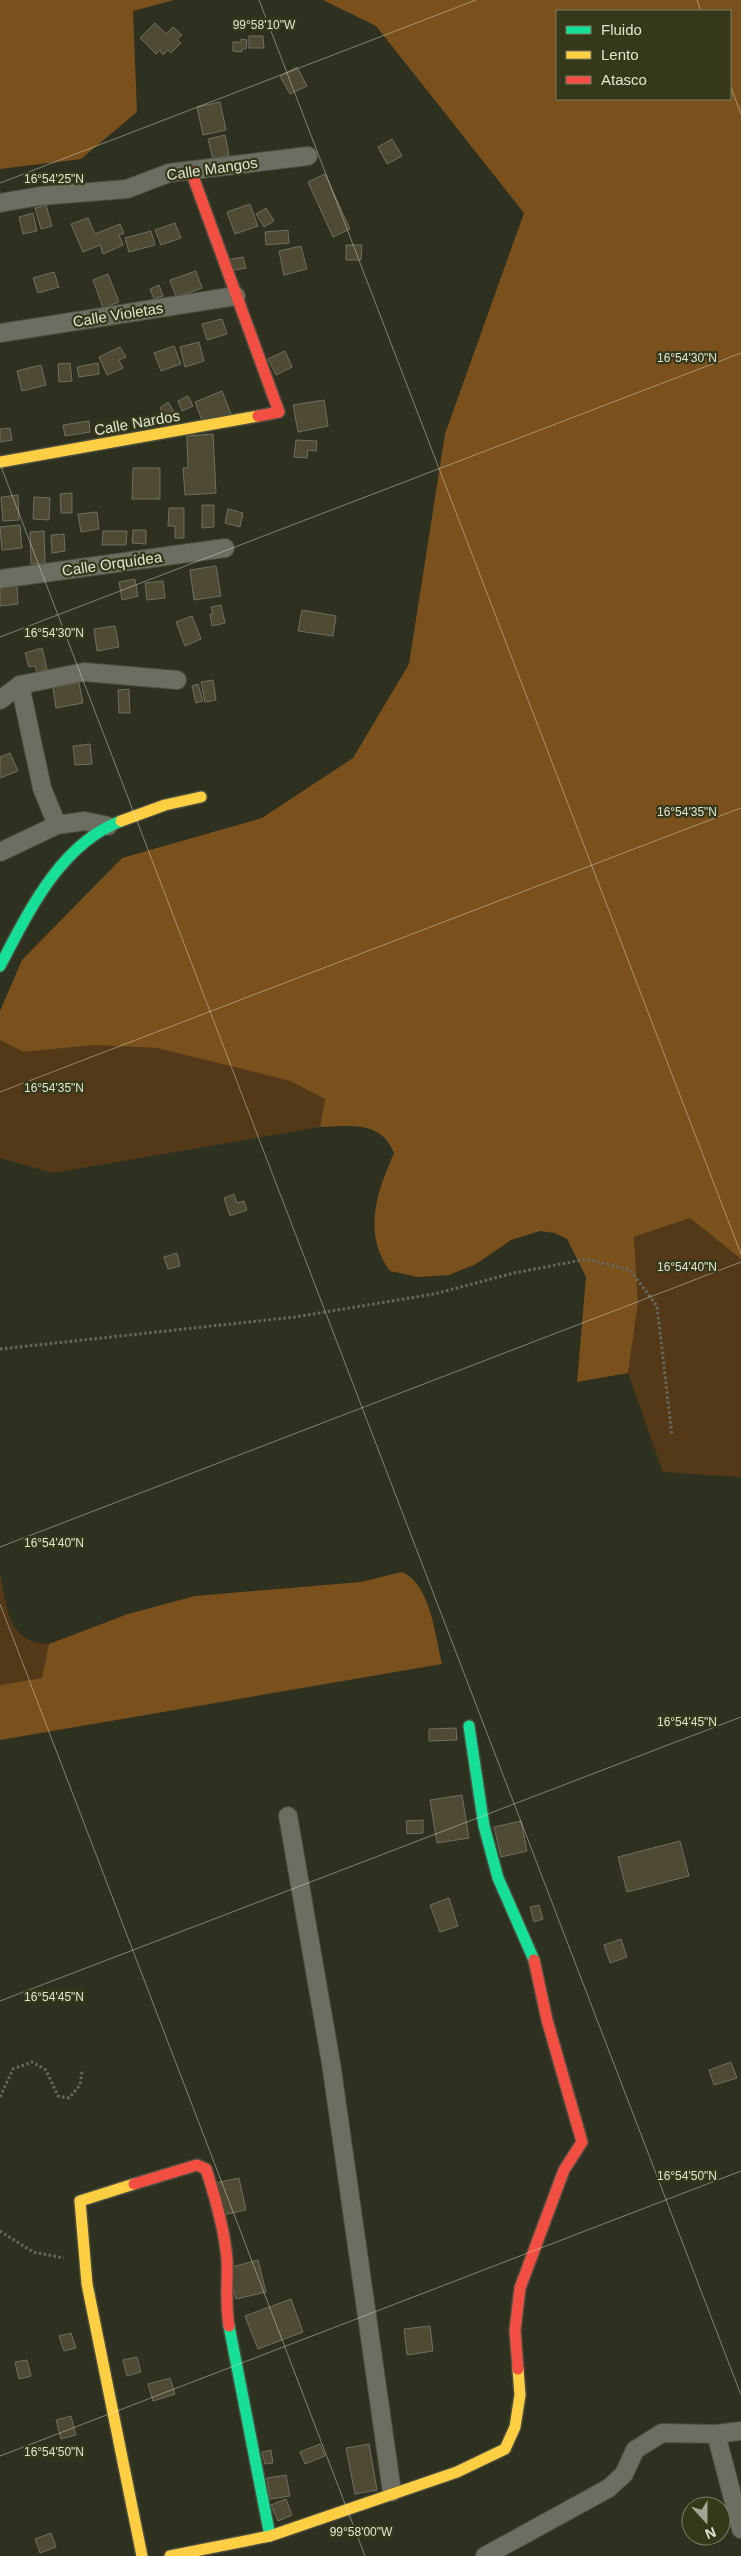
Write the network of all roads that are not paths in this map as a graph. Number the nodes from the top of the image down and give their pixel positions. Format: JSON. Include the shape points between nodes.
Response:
{"nodes":[{"id":1,"x":308,"y":156,"type":"dead end"},
{"id":2,"x":191,"y":171,"type":"junction"},
{"id":3,"x":0,"y":203,"type":"edge"},
{"id":4,"x":236,"y":296,"type":"junction"},
{"id":5,"x":0,"y":333,"type":"edge"},
{"id":6,"x":0,"y":462,"type":"edge"},
{"id":7,"x":225,"y":548,"type":"dead end"},
{"id":8,"x":0,"y":579,"type":"edge"},
{"id":9,"x":177,"y":680,"type":"dead end"},
{"id":10,"x":20,"y":686,"type":"junction"},
{"id":11,"x":0,"y":700,"type":"edge"},
{"id":12,"x":201,"y":797,"type":"dead end"},
{"id":13,"x":57,"y":825,"type":"junction"},
{"id":14,"x":108,"y":826,"type":"junction"},
{"id":15,"x":0,"y":852,"type":"edge"},
{"id":16,"x":0,"y":966,"type":"edge"},
{"id":17,"x":469,"y":1726,"type":"dead end"},
{"id":18,"x":288,"y":1816,"type":"dead end"},
{"id":19,"x":741,"y":2431,"type":"edge"},
{"id":20,"x":716,"y":2434,"type":"junction"},
{"id":21,"x":392,"y":2492,"type":"junction"},
{"id":22,"x":741,"y":2529,"type":"edge"},
{"id":23,"x":270,"y":2536,"type":"junction"},
{"id":24,"x":229,"y":2551,"type":"edge"},
{"id":25,"x":142,"y":2556,"type":"edge"},
{"id":26,"x":170,"y":2556,"type":"edge"},
{"id":27,"x":485,"y":2556,"type":"edge"}],
"edges":[{"from":1,"to":2,"type":"street","name":"Calle Mangos"},
{"from":2,"to":3,"type":"street","name":"Calle Mangos","via":[[169,172],[127,188]]},
{"from":2,"to":4,"type":"street"},
{"from":4,"to":5,"type":"street","name":"Calle Violetas"},
{"from":4,"to":6,"type":"street","name":"Calle Nardos","via":[[279,412]]},
{"from":7,"to":8,"type":"street","name":"Calle Orquídea"},
{"from":9,"to":10,"type":"street","via":[[84,672]]},
{"from":10,"to":11,"type":"street"},
{"from":10,"to":13,"type":"street","via":[[42,788]]},
{"from":12,"to":14,"type":"street"},
{"from":13,"to":14,"type":"street","via":[[85,821]]},
{"from":13,"to":15,"type":"street"},
{"from":14,"to":16,"type":"street","via":[[63,861],[26,916]]},
{"from":17,"to":21,"type":"street","via":[[484,1826],[496,1869],[534,1958],[547,2020],[582,2142],[564,2170],[520,2288],[515,2330],[520,2395],[514,2427],[505,2449],[457,2472]]},
{"from":18,"to":21,"type":"street","via":[[331,2063]]},
{"from":19,"to":20,"type":"street"},
{"from":20,"to":22,"type":"street"},
{"from":20,"to":27,"type":"street","via":[[662,2433],[635,2450],[624,2474],[609,2488]]},
{"from":21,"to":23,"type":"street"},
{"from":23,"to":24,"type":"street"},
{"from":23,"to":25,"type":"street","via":[[227,2314],[227,2258],[214,2193],[206,2169],[197,2165],[80,2201],[85,2262]]},
{"from":24,"to":26,"type":"street"}]}
